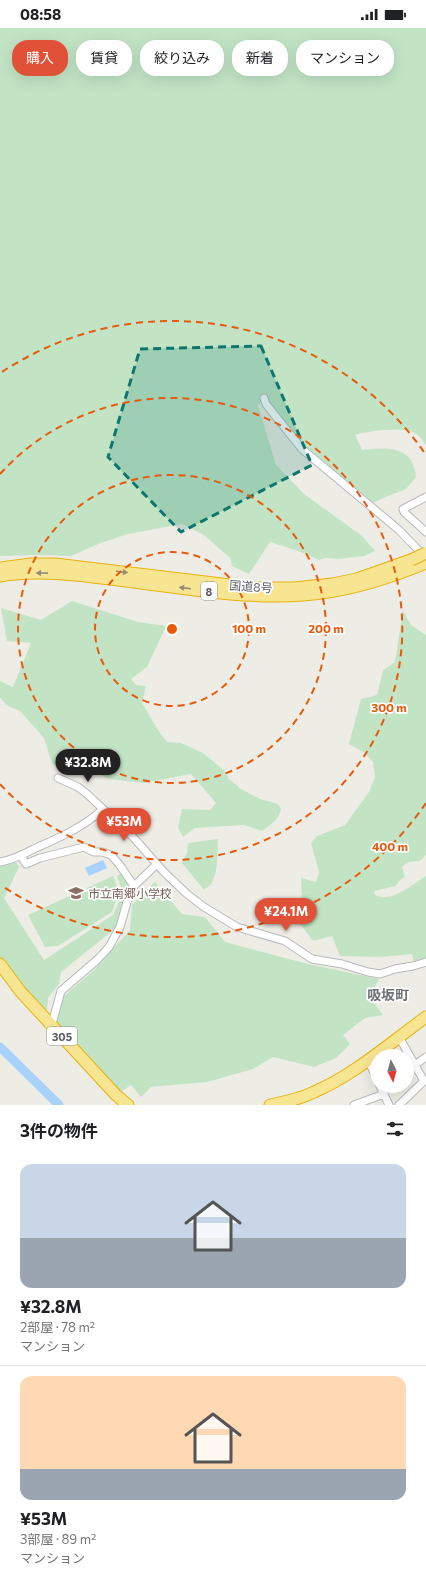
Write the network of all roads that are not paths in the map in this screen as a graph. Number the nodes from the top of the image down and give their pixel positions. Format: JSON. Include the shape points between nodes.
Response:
{"nodes":[{"id":1,"x":264,"y":398,"type":"dead end"},
{"id":2,"x":426,"y":497,"type":"edge"},
{"id":3,"x":426,"y":532,"type":"edge"},
{"id":4,"x":426,"y":553,"type":"edge"},
{"id":5,"x":426,"y":558,"type":"edge"},
{"id":6,"x":418,"y":563,"type":"edge"},
{"id":7,"x":0,"y":568,"type":"edge"},
{"id":8,"x":0,"y":576,"type":"edge"},
{"id":9,"x":58,"y":778,"type":"dead end"},
{"id":10,"x":102,"y":810,"type":"junction"},
{"id":11,"x":20,"y":856,"type":"junction"},
{"id":12,"x":0,"y":862,"type":"edge"},
{"id":13,"x":157,"y":864,"type":"junction"},
{"id":14,"x":134,"y":886,"type":"junction"},
{"id":15,"x":426,"y":962,"type":"edge"},
{"id":16,"x":0,"y":964,"type":"edge"},
{"id":17,"x":426,"y":1018,"type":"edge"},
{"id":18,"x":48,"y":1021,"type":"junction"},
{"id":19,"x":399,"y":1037,"type":"junction"},
{"id":20,"x":426,"y":1057,"type":"edge"},
{"id":21,"x":368,"y":1060,"type":"junction"},
{"id":22,"x":370,"y":1064,"type":"edge"},
{"id":23,"x":416,"y":1064,"type":"junction"},
{"id":24,"x":384,"y":1094,"type":"joint"},
{"id":25,"x":128,"y":1105,"type":"edge"},
{"id":26,"x":270,"y":1105,"type":"edge"},
{"id":27,"x":354,"y":1105,"type":"edge"},
{"id":28,"x":389,"y":1105,"type":"edge"},
{"id":29,"x":399,"y":1105,"type":"edge"}],
"edges":[{"from":1,"to":5,"type":"street","via":[[271,411],[302,449],[399,530]]},
{"from":2,"to":3,"type":"street","via":[[403,509]]},
{"from":4,"to":6,"type":"highway","name":"国道8号","number":"8","bridge":true},
{"from":7,"to":6,"type":"highway","name":"国道8号","number":"8","one_way":true,"via":[[55,564],[256,588],[294,588],[357,579]]},
{"from":6,"to":8,"type":"highway","name":"国道8号","number":"8","one_way":true,"via":[[376,582],[357,587],[327,593],[271,596],[61,573]]},
{"from":9,"to":10,"type":"street","via":[[78,787]]},
{"from":10,"to":11,"type":"street","via":[[78,828]]},
{"from":10,"to":13,"type":"street","via":[[133,837]]},
{"from":11,"to":12,"type":"street"},
{"from":11,"to":14,"type":"street","via":[[26,864],[84,847],[111,855]]},
{"from":13,"to":14,"type":"street"},
{"from":13,"to":15,"type":"street","via":[[204,908],[236,927],[285,941],[312,959],[380,974]]},
{"from":14,"to":18,"type":"street","via":[[116,937],[98,960],[61,991],[53,1020]]},
{"from":16,"to":18,"type":"highway","number":"305"},
{"from":17,"to":19,"type":"highway"},
{"from":18,"to":25,"type":"highway","number":"305"},
{"from":19,"to":21,"type":"highway"},
{"from":19,"to":23,"type":"street"},
{"from":20,"to":23,"type":"street"},
{"from":21,"to":22,"type":"street"},
{"from":21,"to":26,"type":"highway","via":[[318,1090],[287,1102]]},
{"from":23,"to":29,"type":"street","via":[[424,1081]]},
{"from":24,"to":27,"type":"street"},
{"from":24,"to":28,"type":"street"}]}
